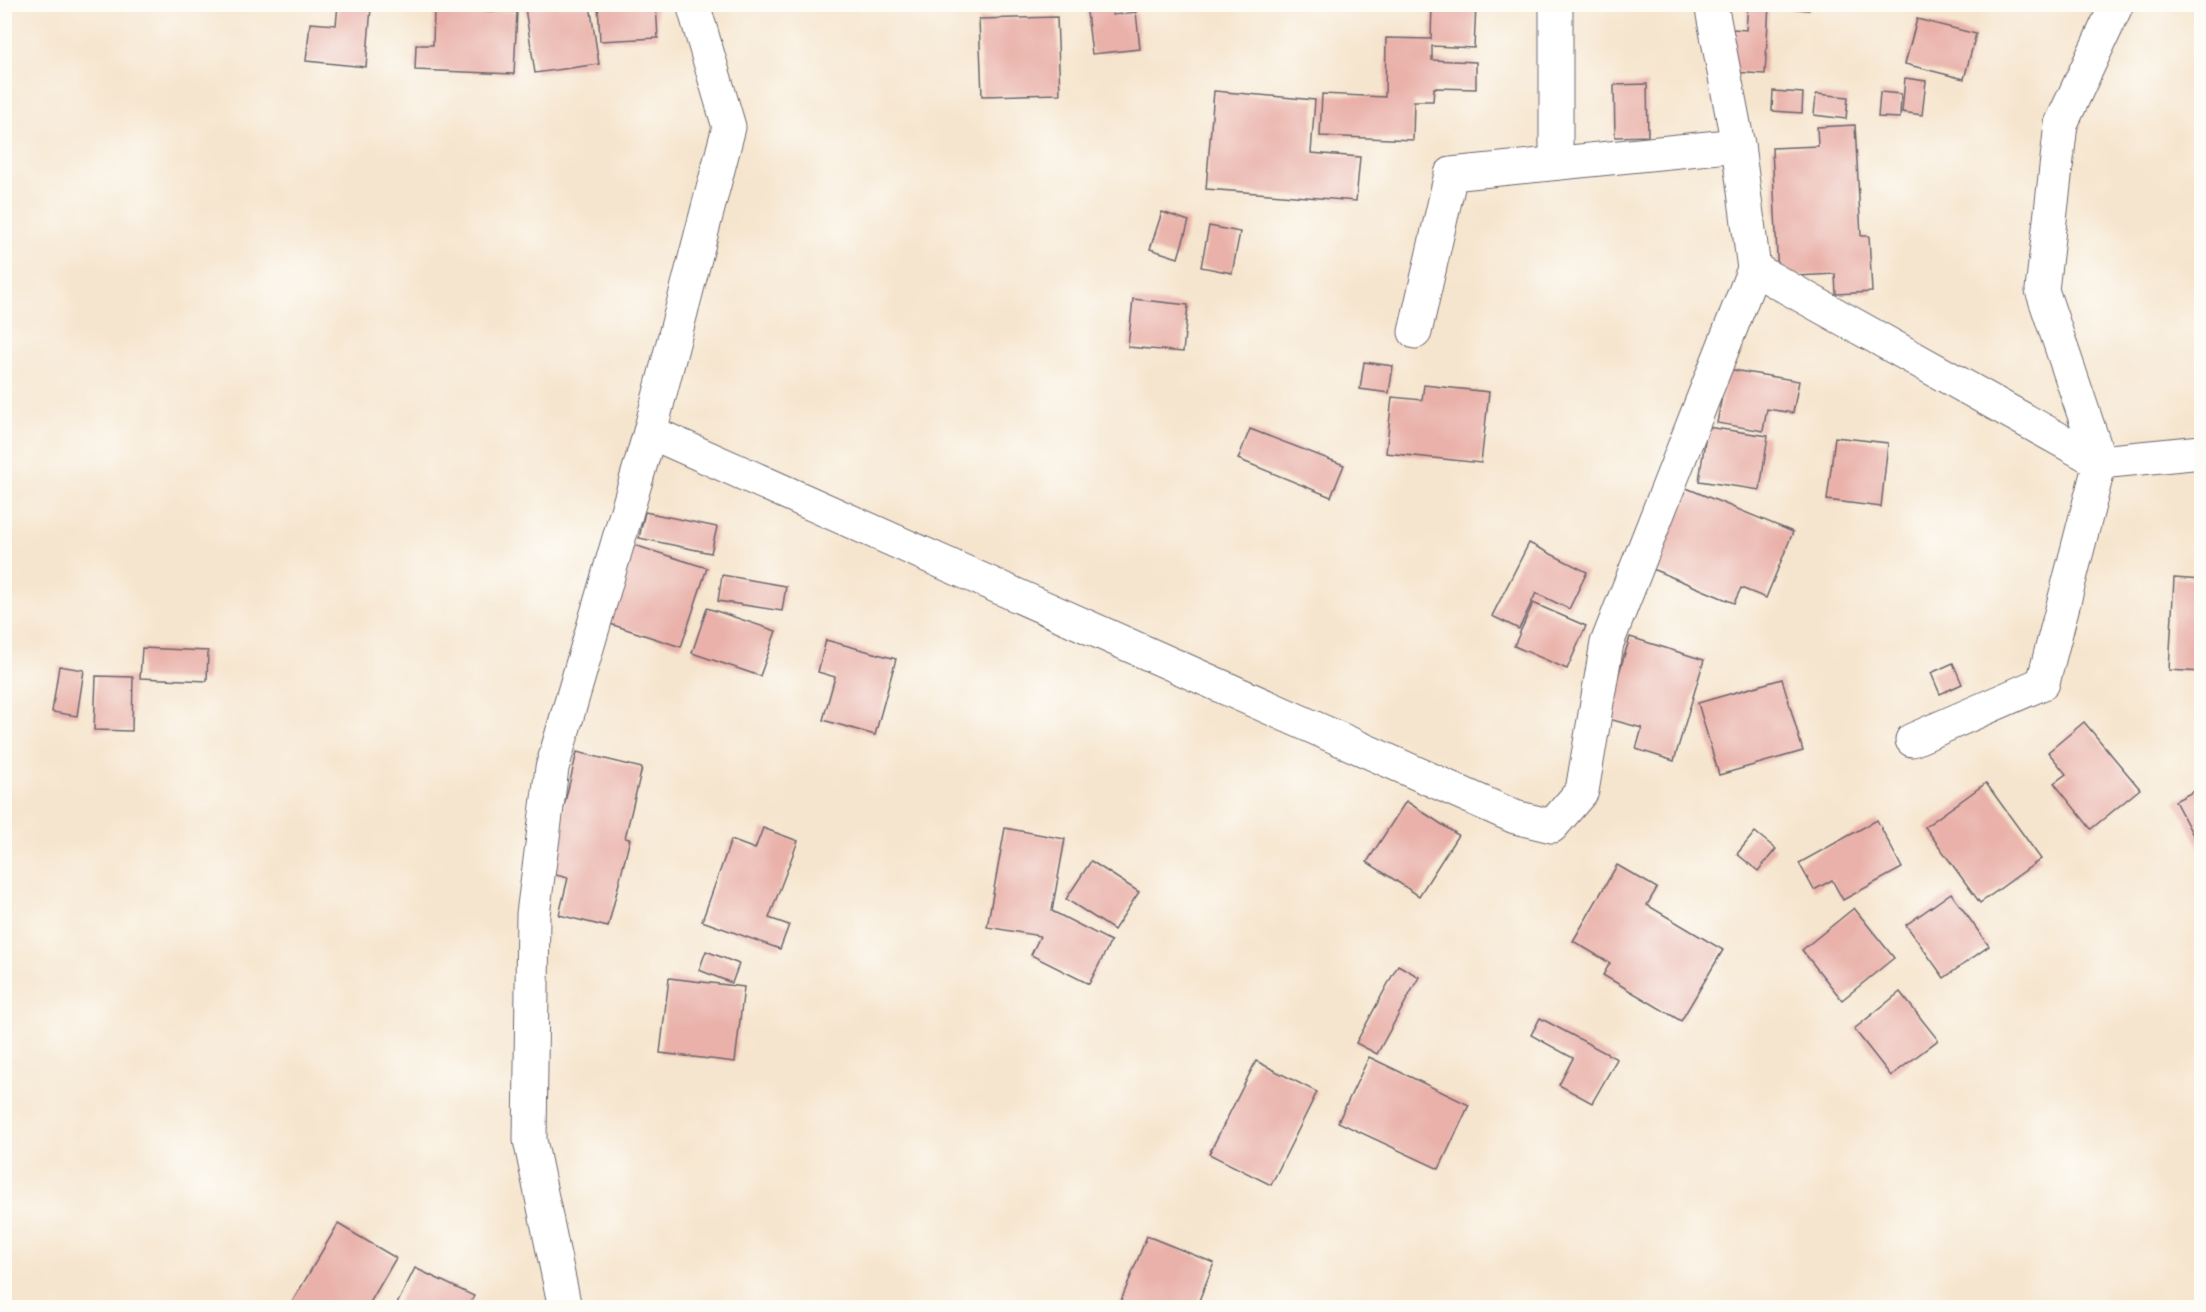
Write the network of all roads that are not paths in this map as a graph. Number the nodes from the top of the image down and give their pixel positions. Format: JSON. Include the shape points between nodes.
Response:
{"nodes":[{"id":1,"x":693,"y":4,"type":"edge"},
{"id":2,"x":1556,"y":4,"type":"edge"},
{"id":3,"x":1711,"y":4,"type":"edge"},
{"id":4,"x":2117,"y":4,"type":"edge"},
{"id":5,"x":1738,"y":145,"type":"junction"},
{"id":6,"x":1556,"y":163,"type":"junction"},
{"id":7,"x":1754,"y":269,"type":"junction"},
{"id":8,"x":1416,"y":332,"type":"dead end"},
{"id":9,"x":650,"y":432,"type":"junction"},
{"id":10,"x":2202,"y":452,"type":"edge"},
{"id":11,"x":2100,"y":462,"type":"junction"},
{"id":12,"x":1912,"y":740,"type":"dead end"},
{"id":13,"x":566,"y":1308,"type":"edge"}],
"edges":[{"from":1,"to":9,"type":"street","via":[[729,127]]},
{"from":2,"to":6,"type":"street"},
{"from":3,"to":5,"type":"street"},
{"from":4,"to":11,"type":"street","via":[[2061,124],[2042,290]]},
{"from":5,"to":6,"type":"street"},
{"from":5,"to":7,"type":"street"},
{"from":6,"to":8,"type":"street","via":[[1451,174]]},
{"from":7,"to":9,"type":"street","via":[[1607,643],[1582,791],[1552,826],[1515,817]]},
{"from":7,"to":11,"type":"street"},
{"from":9,"to":13,"type":"street","via":[[552,768],[533,914],[530,1140]]},
{"from":10,"to":11,"type":"street"},
{"from":11,"to":12,"type":"street","via":[[2043,683]]}]}
